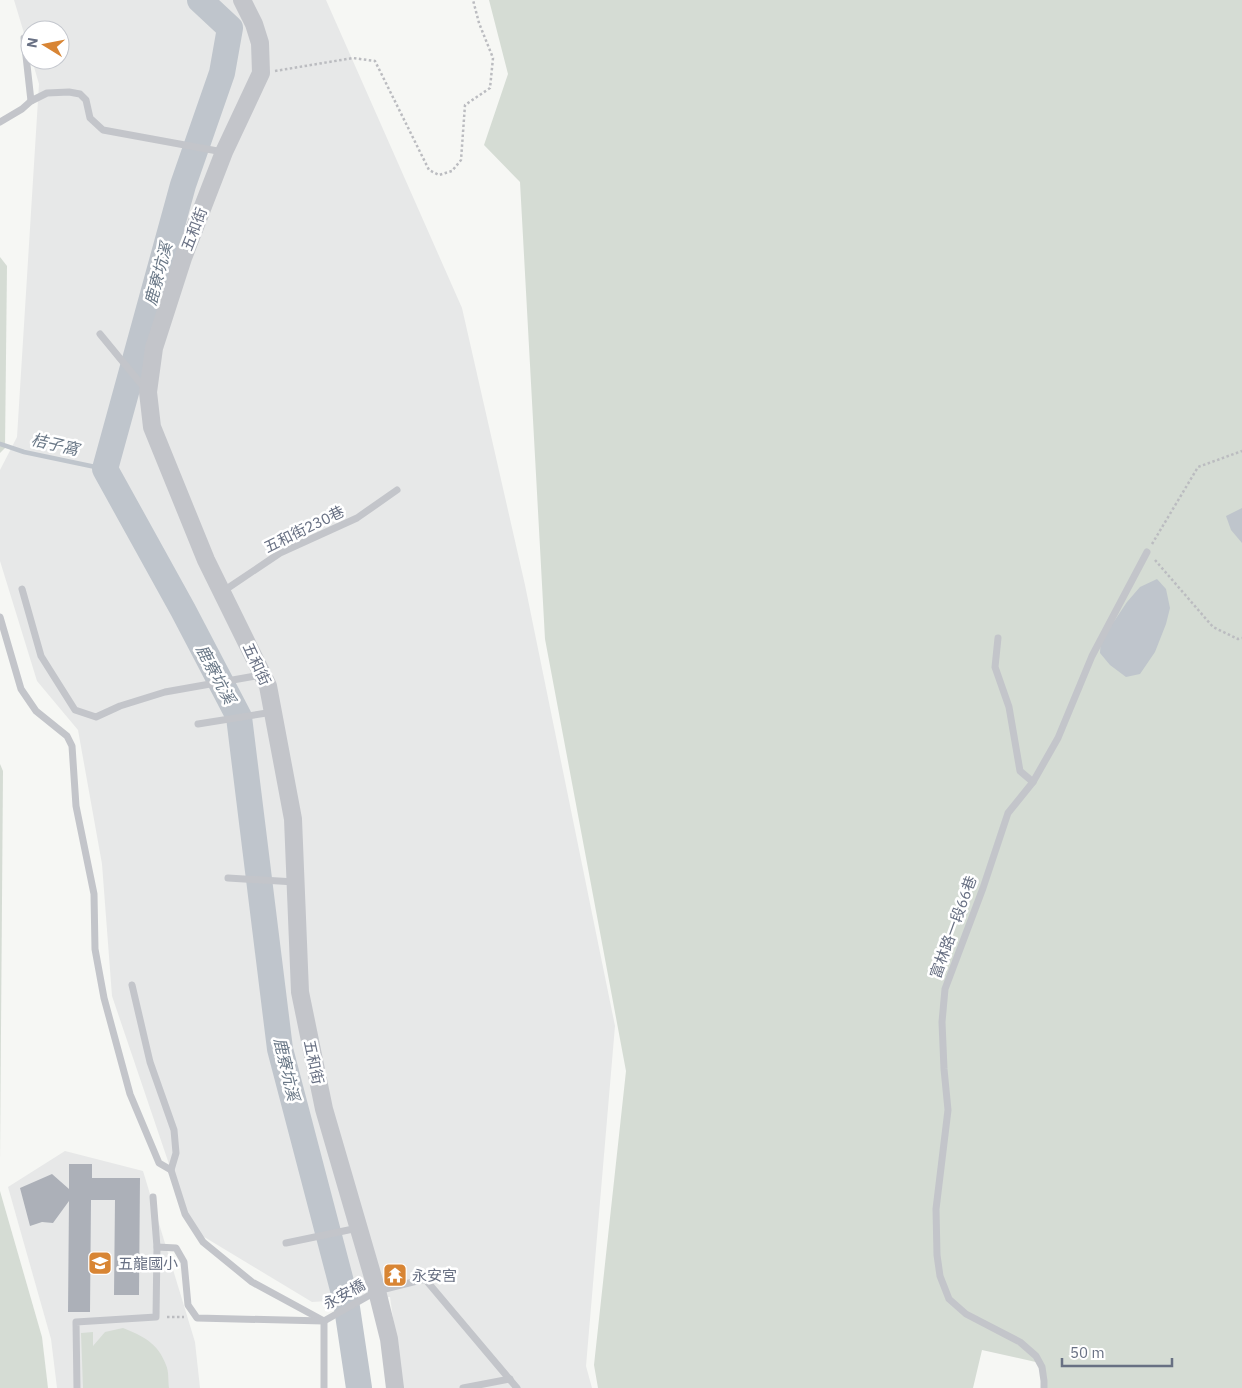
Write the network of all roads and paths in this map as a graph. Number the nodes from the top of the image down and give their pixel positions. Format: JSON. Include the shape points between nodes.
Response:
{"nodes":[{"id":1,"x":242,"y":0,"type":"edge"},
{"id":2,"x":473,"y":0,"type":"edge"},
{"id":3,"x":28,"y":70,"type":"edge"},
{"id":4,"x":260,"y":73,"type":"junction"},
{"id":5,"x":31,"y":101,"type":"junction"},
{"id":6,"x":0,"y":122,"type":"edge"},
{"id":7,"x":224,"y":152,"type":"junction"},
{"id":8,"x":100,"y":334,"type":"dead end"},
{"id":9,"x":148,"y":392,"type":"junction"},
{"id":10,"x":1242,"y":452,"type":"edge"},
{"id":11,"x":397,"y":490,"type":"dead end"},
{"id":12,"x":1147,"y":552,"type":"junction"},
{"id":13,"x":22,"y":589,"type":"dead end"},
{"id":14,"x":222,"y":592,"type":"junction"},
{"id":15,"x":0,"y":617,"type":"edge"},
{"id":16,"x":998,"y":638,"type":"dead end"},
{"id":17,"x":1242,"y":638,"type":"edge"},
{"id":18,"x":262,"y":675,"type":"dead end"},
{"id":19,"x":273,"y":712,"type":"junction"},
{"id":20,"x":198,"y":724,"type":"dead end"},
{"id":21,"x":1033,"y":782,"type":"junction"},
{"id":22,"x":228,"y":878,"type":"dead end"},
{"id":23,"x":296,"y":882,"type":"junction"},
{"id":24,"x":132,"y":985,"type":"dead end"},
{"id":25,"x":171,"y":1170,"type":"junction"},
{"id":26,"x":153,"y":1197,"type":"dead end"},
{"id":27,"x":359,"y":1228,"type":"junction"},
{"id":28,"x":286,"y":1243,"type":"dead end"},
{"id":29,"x":157,"y":1247,"type":"junction"},
{"id":30,"x":377,"y":1291,"type":"junction"},
{"id":31,"x":156,"y":1317,"type":"junction"},
{"id":32,"x":197,"y":1318,"type":"junction"},
{"id":33,"x":324,"y":1321,"type":"junction"},
{"id":34,"x":510,"y":1379,"type":"junction"},
{"id":35,"x":76,"y":1388,"type":"edge"},
{"id":36,"x":324,"y":1388,"type":"edge"},
{"id":37,"x":395,"y":1388,"type":"edge"},
{"id":38,"x":463,"y":1388,"type":"edge"},
{"id":39,"x":517,"y":1388,"type":"edge"},
{"id":40,"x":1044,"y":1388,"type":"edge"}],
"edges":[{"from":1,"to":4,"type":"street","name":"五和街","via":[[260,43]]},
{"from":2,"to":4,"type":"path","via":[[478,23],[493,58],[490,88],[465,105],[461,160],[452,171],[439,174],[429,170],[375,62],[353,58]]},
{"from":3,"to":5,"type":"lane"},
{"from":4,"to":7,"type":"street","name":"五和街"},
{"from":5,"to":6,"type":"lane"},
{"from":5,"to":7,"type":"lane","via":[[47,93],[80,94],[86,100],[90,118],[103,130]]},
{"from":7,"to":9,"type":"street","name":"五和街","via":[[183,258],[154,348]]},
{"from":8,"to":9,"type":"lane"},
{"from":9,"to":14,"type":"street","name":"五和街","via":[[152,427]]},
{"from":10,"to":12,"type":"path","via":[[1198,467]]},
{"from":11,"to":14,"type":"lane","name":"五和街230巷","via":[[357,518],[280,552]]},
{"from":12,"to":17,"type":"path","via":[[1213,627]]},
{"from":12,"to":21,"type":"lane","name":"富林路一段66巷","via":[[1092,656],[1058,738]]},
{"from":13,"to":18,"type":"lane","via":[[41,656],[75,710],[96,717],[165,692]]},
{"from":14,"to":19,"type":"street","name":"五和街","via":[[268,686]]},
{"from":15,"to":25,"type":"lane","via":[[21,689],[36,711],[67,736],[72,746],[76,806],[94,894],[95,949],[104,998],[130,1094],[159,1163]]},
{"from":16,"to":21,"type":"lane","via":[[995,667],[1009,707],[1020,772]]},
{"from":19,"to":20,"type":"lane"},
{"from":19,"to":23,"type":"street","name":"五和街","via":[[293,819]]},
{"from":21,"to":40,"type":"lane","name":"富林路一段66巷","via":[[1008,813],[945,989],[942,1022],[948,1110],[936,1209],[937,1255],[940,1276],[949,1300],[966,1314],[1020,1342],[1036,1356],[1042,1367]]},
{"from":22,"to":23,"type":"lane"},
{"from":23,"to":27,"type":"street","name":"五和街","via":[[300,992],[324,1110]]},
{"from":24,"to":25,"type":"lane","via":[[150,1062],[174,1130],[176,1153]]},
{"from":25,"to":33,"type":"lane","via":[[185,1214],[203,1242],[252,1282]]},
{"from":26,"to":29,"type":"lane"},
{"from":27,"to":28,"type":"lane"},
{"from":27,"to":30,"type":"street","name":"五和街"},
{"from":29,"to":31,"type":"lane"},
{"from":29,"to":32,"type":"lane","via":[[176,1248],[184,1262],[188,1305]]},
{"from":30,"to":33,"type":"lane","name":"永安橋"},
{"from":30,"to":34,"type":"lane","name":"永安橋","via":[[424,1279]]},
{"from":30,"to":37,"type":"street","name":"五和街"},
{"from":31,"to":32,"type":"path"},
{"from":31,"to":35,"type":"lane","via":[[76,1322]]},
{"from":32,"to":33,"type":"lane"},
{"from":33,"to":36,"type":"lane"},
{"from":34,"to":38,"type":"lane"},
{"from":34,"to":39,"type":"lane"}]}
